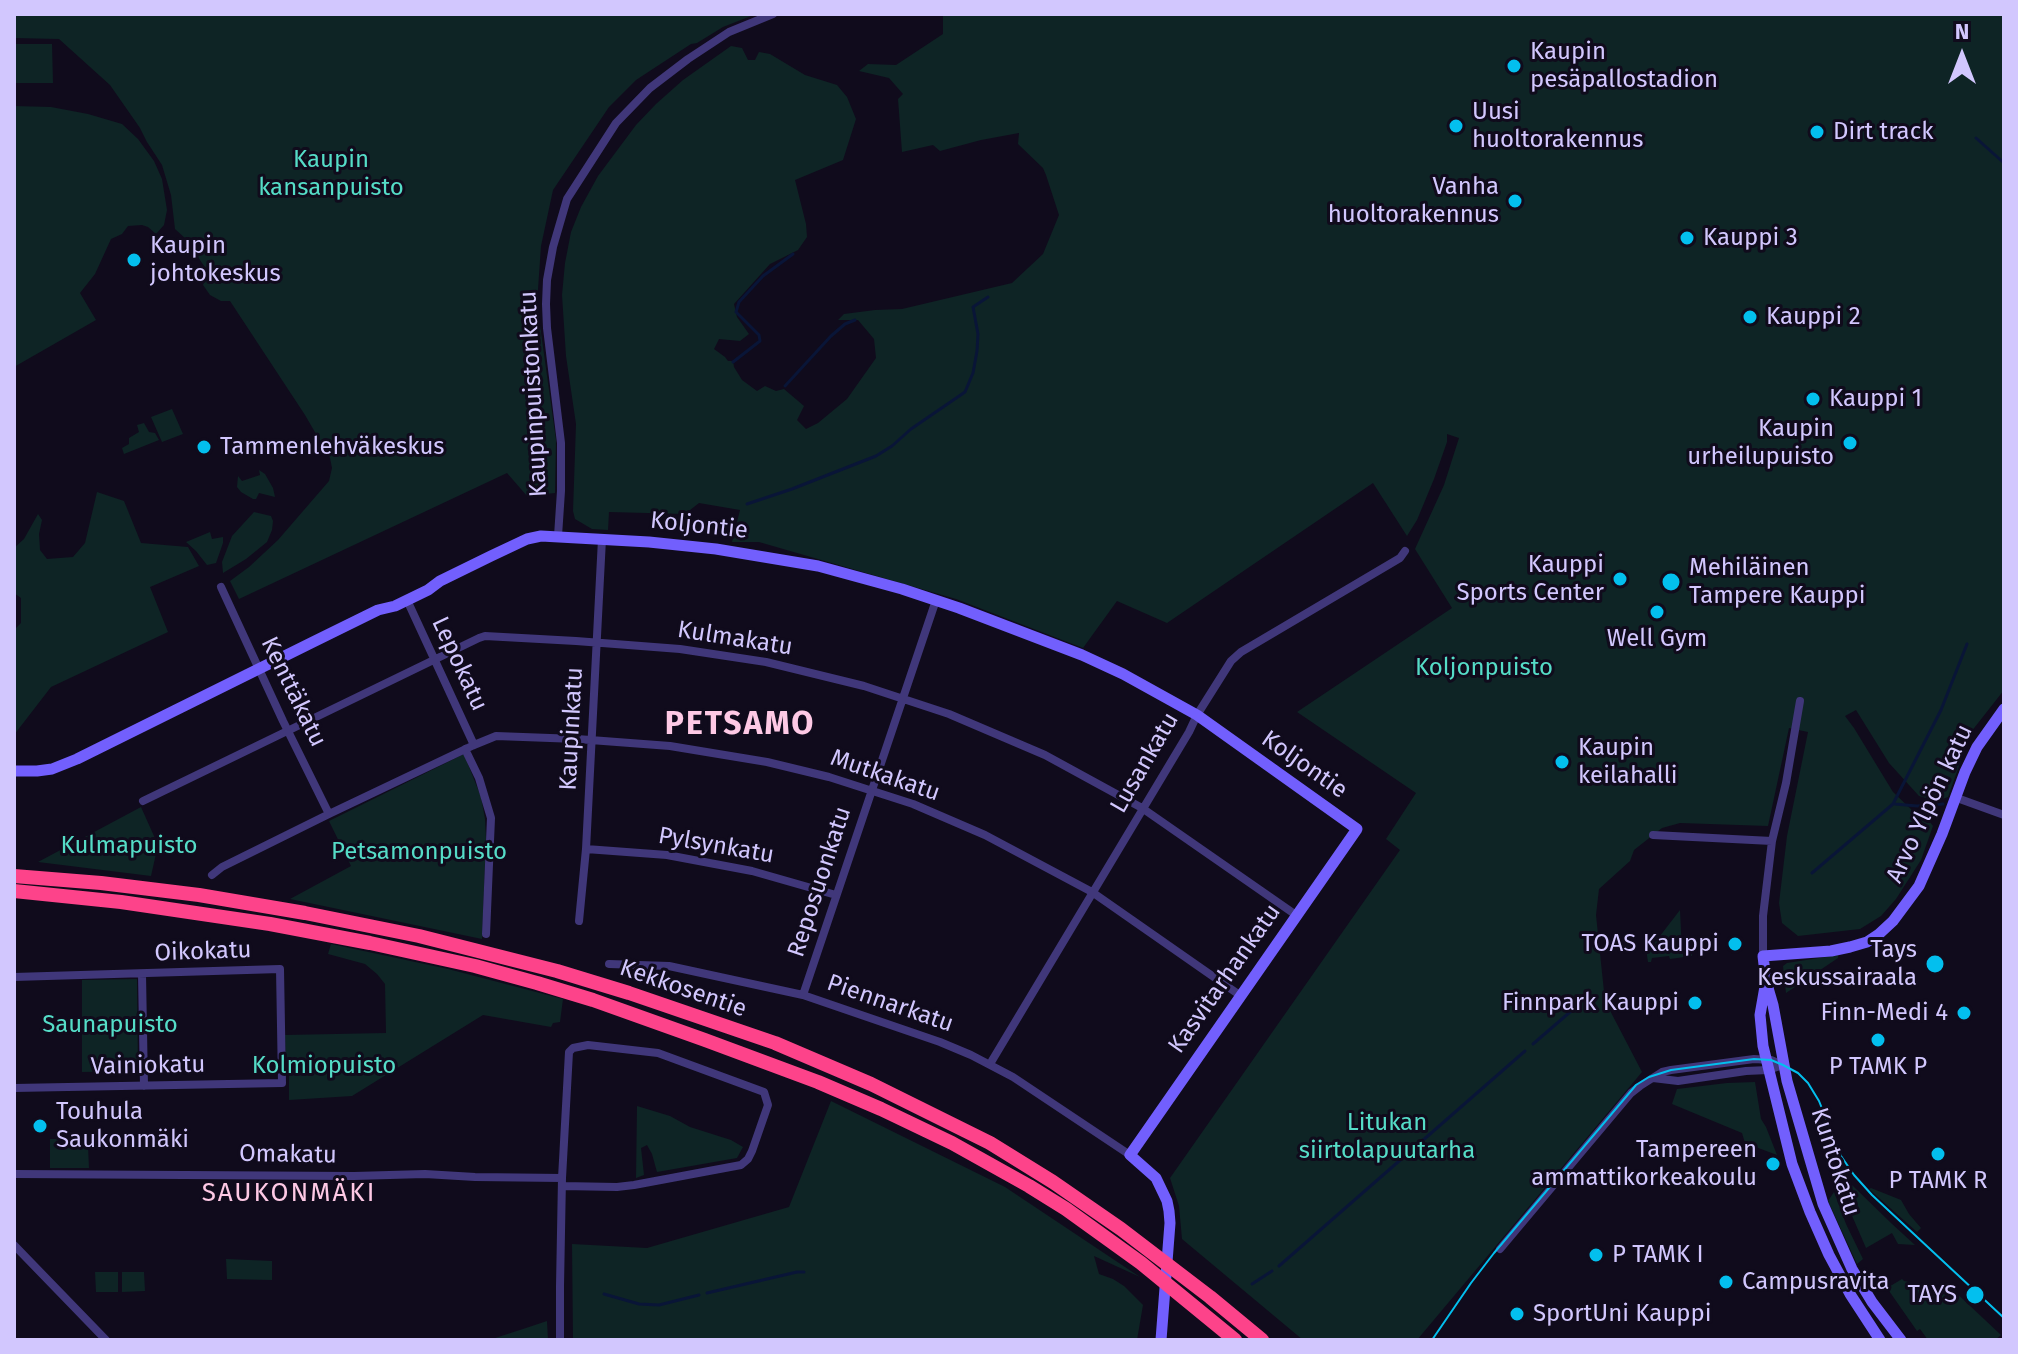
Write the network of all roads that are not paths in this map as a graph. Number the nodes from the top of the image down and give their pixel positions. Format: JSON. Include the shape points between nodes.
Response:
{"nodes":[{"id":1,"x":773,"y":14,"type":"edge"},
{"id":2,"x":558,"y":536,"type":"junction"},
{"id":3,"x":602,"y":539,"type":"junction"},
{"id":4,"x":1405,"y":551,"type":"dead end"},
{"id":5,"x":221,"y":587,"type":"dead end"},
{"id":6,"x":407,"y":600,"type":"junction"},
{"id":7,"x":936,"y":600,"type":"junction"},
{"id":8,"x":596,"y":643,"type":"junction"},
{"id":9,"x":434,"y":660,"type":"junction"},
{"id":10,"x":258,"y":669,"type":"junction"},
{"id":11,"x":902,"y":699,"type":"junction"},
{"id":12,"x":1800,"y":701,"type":"dead end"},
{"id":13,"x":2004,"y":709,"type":"edge"},
{"id":14,"x":1197,"y":715,"type":"junction"},
{"id":15,"x":288,"y":729,"type":"junction"},
{"id":16,"x":591,"y":740,"type":"junction"},
{"id":17,"x":470,"y":747,"type":"junction"},
{"id":18,"x":14,"y":771,"type":"edge"},
{"id":19,"x":871,"y":790,"type":"junction"},
{"id":20,"x":1957,"y":798,"type":"junction"},
{"id":21,"x":143,"y":801,"type":"dead end"},
{"id":22,"x":1142,"y":808,"type":"junction"},
{"id":23,"x":329,"y":814,"type":"junction"},
{"id":24,"x":2004,"y":815,"type":"edge"},
{"id":25,"x":1359,"y":833,"type":"joint"},
{"id":26,"x":1653,"y":835,"type":"dead end"},
{"id":27,"x":1772,"y":841,"type":"junction"},
{"id":28,"x":586,"y":849,"type":"junction"},
{"id":29,"x":212,"y":875,"type":"dead end"},
{"id":30,"x":14,"y":876,"type":"edge"},
{"id":31,"x":14,"y":891,"type":"edge"},
{"id":32,"x":1092,"y":892,"type":"junction"},
{"id":33,"x":836,"y":895,"type":"junction"},
{"id":34,"x":1296,"y":915,"type":"junction"},
{"id":35,"x":579,"y":921,"type":"dead end"},
{"id":36,"x":486,"y":934,"type":"dead end"},
{"id":37,"x":1763,"y":956,"type":"junction"},
{"id":38,"x":609,"y":964,"type":"dead end"},
{"id":39,"x":142,"y":974,"type":"junction"},
{"id":40,"x":14,"y":977,"type":"edge"},
{"id":41,"x":1766,"y":981,"type":"junction"},
{"id":42,"x":803,"y":995,"type":"junction"},
{"id":43,"x":1241,"y":996,"type":"junction"},
{"id":44,"x":990,"y":1064,"type":"junction"},
{"id":45,"x":1767,"y":1065,"type":"junction"},
{"id":46,"x":1783,"y":1065,"type":"junction"},
{"id":47,"x":282,"y":1083,"type":"joint"},
{"id":48,"x":144,"y":1086,"type":"junction"},
{"id":49,"x":14,"y":1088,"type":"edge"},
{"id":50,"x":1130,"y":1155,"type":"junction"},
{"id":51,"x":14,"y":1174,"type":"edge"},
{"id":52,"x":562,"y":1182,"type":"junction"},
{"id":53,"x":14,"y":1245,"type":"edge"},
{"id":54,"x":1500,"y":1249,"type":"dead end"},
{"id":55,"x":1231,"y":1337,"type":"edge"},
{"id":56,"x":1259,"y":1337,"type":"edge"},
{"id":57,"x":106,"y":1340,"type":"edge"},
{"id":58,"x":560,"y":1340,"type":"edge"},
{"id":59,"x":1161,"y":1340,"type":"edge"},
{"id":60,"x":1880,"y":1340,"type":"edge"},
{"id":61,"x":1901,"y":1340,"type":"edge"}],
"edges":[{"from":1,"to":2,"type":"street","name":"Kaupinpuistonkatu","via":[[729,32],[650,88],[616,123],[567,199],[553,247],[546,304],[561,443]]},
{"from":2,"to":3,"type":"street","name":"Koljontie"},
{"from":2,"to":6,"type":"street","name":"Koljontie","via":[[522,541]]},
{"from":3,"to":7,"type":"street","name":"Koljontie","via":[[786,560]]},
{"from":3,"to":8,"type":"street","name":"Kaupinkatu"},
{"from":4,"to":14,"type":"street","name":"Lusankatu","via":[[1241,652]]},
{"from":5,"to":10,"type":"street","name":"Kenttäkatu"},
{"from":6,"to":9,"type":"street","name":"Lepokatu"},
{"from":6,"to":10,"type":"street","name":"Koljontie"},
{"from":7,"to":11,"type":"street","name":"Reposuonkatu"},
{"from":7,"to":14,"type":"street","name":"Koljontie","via":[[1082,655]]},
{"from":8,"to":9,"type":"street","name":"Kulmakatu","via":[[485,636]]},
{"from":8,"to":11,"type":"street","name":"Kulmakatu","via":[[766,662]]},
{"from":8,"to":16,"type":"street","name":"Kaupinkatu"},
{"from":9,"to":15,"type":"street","name":"Kulmakatu"},
{"from":9,"to":17,"type":"street","name":"Lepokatu"},
{"from":10,"to":15,"type":"street","name":"Kenttäkatu"},
{"from":10,"to":18,"type":"street","name":"Koljontie","via":[[77,759],[52,769]]},
{"from":11,"to":19,"type":"street","name":"Reposuonkatu"},
{"from":11,"to":22,"type":"street","name":"Kulmakatu","via":[[1045,755]]},
{"from":12,"to":27,"type":"street"},
{"from":13,"to":20,"type":"street","name":"Arvo Ylpön katu","via":[[1977,747]]},
{"from":14,"to":22,"type":"street","name":"Lusankatu"},
{"from":14,"to":25,"type":"street","name":"Koljontie"},
{"from":15,"to":21,"type":"street","name":"Kulmakatu"},
{"from":15,"to":23,"type":"street","name":"Kenttäkatu"},
{"from":16,"to":17,"type":"street","name":"Mutkakatu","via":[[496,736]]},
{"from":16,"to":19,"type":"street","name":"Mutkakatu","via":[[702,750]]},
{"from":16,"to":28,"type":"street","name":"Kaupinkatu"},
{"from":17,"to":23,"type":"street","name":"Mutkakatu"},
{"from":17,"to":36,"type":"street","name":"Lepokatu","via":[[491,818]]},
{"from":19,"to":32,"type":"street","name":"Mutkakatu","via":[[985,835]]},
{"from":19,"to":33,"type":"street","name":"Reposuonkatu"},
{"from":20,"to":24,"type":"street"},
{"from":20,"to":37,"type":"street","name":"Arvo Ylpön katu","via":[[1919,886],[1879,934],[1831,951]]},
{"from":22,"to":32,"type":"street","name":"Lusankatu"},
{"from":22,"to":34,"type":"street","name":"Kulmakatu"},
{"from":23,"to":29,"type":"street","name":"Mutkakatu"},
{"from":25,"to":34,"type":"street","name":"Kasvitarhankatu"},
{"from":26,"to":27,"type":"street"},
{"from":27,"to":37,"type":"street","name":"Kuntokatu"},
{"from":28,"to":33,"type":"street","name":"Pylsynkatu","via":[[724,865]]},
{"from":28,"to":35,"type":"street","name":"Kaupinkatu"},
{"from":30,"to":56,"type":"highway","name":"Kekkosentie","via":[[199,895],[419,936],[557,971],[775,1043],[990,1143],[1121,1229]]},
{"from":31,"to":55,"type":"highway","name":"Kekkosentie","via":[[121,902],[370,943],[537,983],[692,1035],[881,1109],[1029,1186],[1141,1263]]},
{"from":32,"to":43,"type":"street","name":"Mutkakatu"},
{"from":32,"to":44,"type":"street","name":"Lusankatu"},
{"from":33,"to":42,"type":"street","name":"Reposuonkatu"},
{"from":34,"to":43,"type":"street","name":"Kasvitarhankatu"},
{"from":37,"to":41,"type":"street","name":"Kuntokatu"},
{"from":38,"to":42,"type":"street","name":"Piennarkatu","via":[[669,966]]},
{"from":39,"to":40,"type":"street","name":"Oikokatu"},
{"from":39,"to":47,"type":"street","name":"Oikokatu","via":[[280,969]]},
{"from":39,"to":48,"type":"street"},
{"from":41,"to":45,"type":"street","name":"Kuntokatu","via":[[1760,1015]]},
{"from":41,"to":46,"type":"street","name":"Kuntokatu"},
{"from":42,"to":44,"type":"street","name":"Piennarkatu"},
{"from":43,"to":50,"type":"street","name":"Kasvitarhankatu"},
{"from":44,"to":50,"type":"street","name":"Piennarkatu"},
{"from":45,"to":46,"type":"street"},
{"from":45,"to":54,"type":"street","via":[[1744,1060],[1671,1070],[1631,1093]]},
{"from":45,"to":60,"type":"street","name":"Kuntokatu","via":[[1810,1212],[1837,1271]]},
{"from":46,"to":61,"type":"street","name":"Kuntokatu","via":[[1831,1224],[1862,1287]]},
{"from":47,"to":48,"type":"street","name":"Vainiokatu"},
{"from":48,"to":49,"type":"street","name":"Vainiokatu"},
{"from":50,"to":59,"type":"street","via":[[1156,1178],[1167,1201]]},
{"from":51,"to":52,"type":"street","name":"Omakatu","via":[[425,1174]]},
{"from":52,"to":52,"type":"street","name":"Omakatu","via":[[568,1058],[573,1048],[658,1053],[764,1092],[768,1105],[752,1151],[741,1165],[617,1187]]},
{"from":52,"to":58,"type":"street"},
{"from":53,"to":57,"type":"street"}]}
